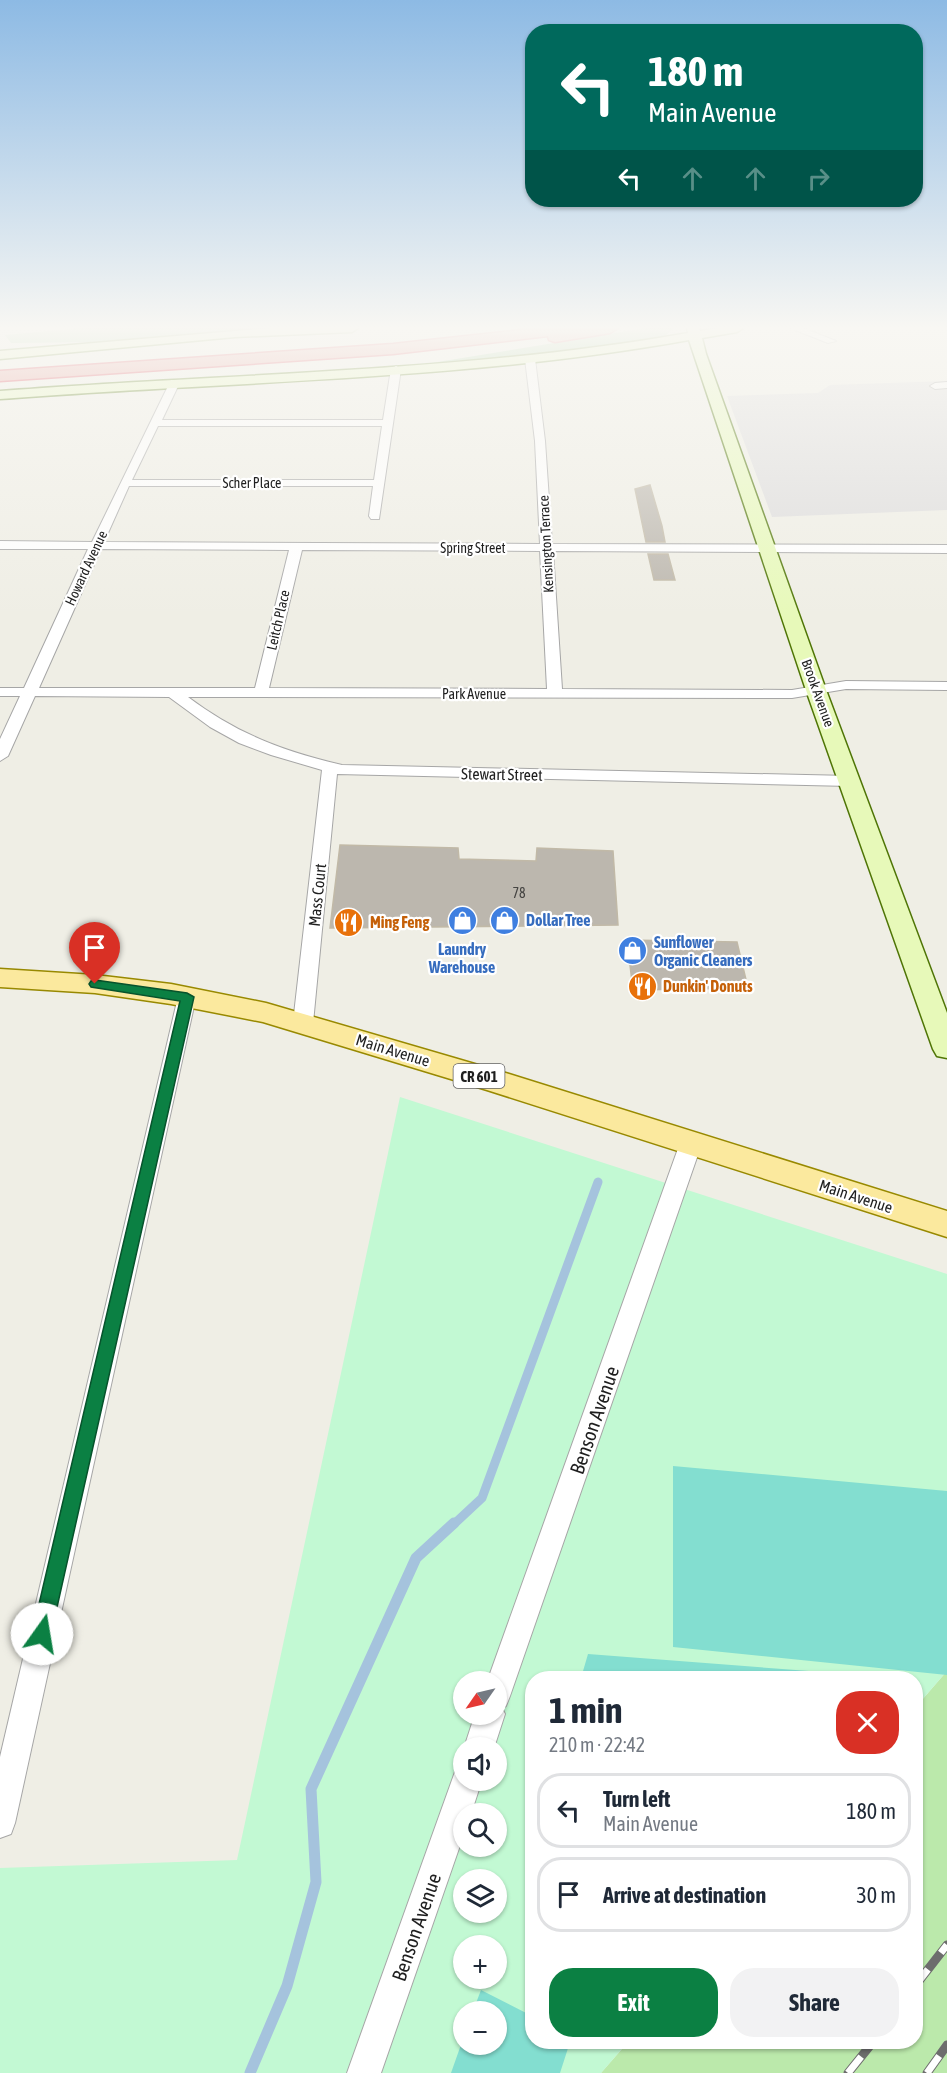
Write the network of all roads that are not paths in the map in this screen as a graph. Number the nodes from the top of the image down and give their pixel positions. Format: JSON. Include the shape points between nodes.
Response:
{"nodes":[{"id":1,"x":154,"y":425,"type":"edge"},
{"id":2,"x":389,"y":425,"type":"edge"},
{"id":3,"x":538,"y":425,"type":"edge"},
{"id":4,"x":724,"y":425,"type":"edge"},
{"id":5,"x":125,"y":483,"type":"junction"},
{"id":6,"x":380,"y":483,"type":"junction"},
{"id":7,"x":375,"y":516,"type":"dead end"},
{"id":8,"x":0,"y":545,"type":"edge"},
{"id":9,"x":96,"y":546,"type":"junction"},
{"id":10,"x":296,"y":546,"type":"junction"},
{"id":11,"x":546,"y":548,"type":"junction"},
{"id":12,"x":767,"y":549,"type":"junction"},
{"id":13,"x":947,"y":549,"type":"edge"},
{"id":14,"x":947,"y":686,"type":"edge"},
{"id":15,"x":816,"y":690,"type":"junction"},
{"id":16,"x":0,"y":692,"type":"edge"},
{"id":17,"x":29,"y":692,"type":"junction"},
{"id":18,"x":173,"y":693,"type":"junction"},
{"id":19,"x":261,"y":693,"type":"junction"},
{"id":20,"x":555,"y":694,"type":"junction"},
{"id":21,"x":0,"y":756,"type":"edge"},
{"id":22,"x":330,"y":768,"type":"junction"},
{"id":23,"x":850,"y":781,"type":"junction"},
{"id":24,"x":0,"y":978,"type":"edge"},
{"id":25,"x":187,"y":997,"type":"junction"},
{"id":26,"x":303,"y":1023,"type":"junction"},
{"id":27,"x":947,"y":1049,"type":"edge"},
{"id":28,"x":691,"y":1143,"type":"junction"},
{"id":29,"x":947,"y":1224,"type":"edge"},
{"id":30,"x":505,"y":1671,"type":"edge"},
{"id":31,"x":463,"y":1791,"type":"edge"},
{"id":32,"x":0,"y":1823,"type":"edge"},
{"id":33,"x":364,"y":2073,"type":"edge"}],
"edges":[{"from":1,"to":5,"type":"street","name":"Howard Avenue"},
{"from":2,"to":6,"type":"street"},
{"from":3,"to":11,"type":"street","name":"Kensington Terrace"},
{"from":4,"to":12,"type":"main road","name":"Brook Avenue"},
{"from":5,"to":6,"type":"street","name":"Scher Place"},
{"from":5,"to":9,"type":"street","name":"Howard Avenue"},
{"from":6,"to":7,"type":"street"},
{"from":8,"to":9,"type":"street","name":"Spring Street"},
{"from":9,"to":10,"type":"street","name":"Spring Street"},
{"from":9,"to":17,"type":"street","name":"Howard Avenue"},
{"from":10,"to":11,"type":"street","name":"Spring Street"},
{"from":10,"to":19,"type":"street","name":"Leitch Place"},
{"from":11,"to":12,"type":"street","name":"Spring Street"},
{"from":11,"to":20,"type":"street","name":"Kensington Terrace"},
{"from":12,"to":13,"type":"street","name":"Spring Street"},
{"from":12,"to":15,"type":"main road","name":"Brook Avenue"},
{"from":14,"to":15,"type":"street","name":"Park Avenue","via":[[846,685]]},
{"from":15,"to":20,"type":"street","name":"Park Avenue","via":[[792,694]]},
{"from":15,"to":23,"type":"main road","name":"Brook Avenue"},
{"from":16,"to":17,"type":"street","name":"Park Avenue"},
{"from":17,"to":18,"type":"street","name":"Park Avenue"},
{"from":17,"to":21,"type":"street","name":"Howard Avenue"},
{"from":18,"to":19,"type":"street","name":"Park Avenue"},
{"from":18,"to":22,"type":"street","name":"Stewart Street","via":[[215,724],[242,737]]},
{"from":19,"to":20,"type":"street","name":"Park Avenue"},
{"from":22,"to":23,"type":"street","name":"Stewart Street","via":[[361,772]]},
{"from":22,"to":26,"type":"street","name":"Mass Court"},
{"from":23,"to":27,"type":"main road","name":"Brook Avenue"},
{"from":24,"to":25,"type":"main road","name":"Main Avenue","number":"CR 601","via":[[95,984]]},
{"from":25,"to":26,"type":"main road","name":"Main Avenue","number":"CR 601"},
{"from":25,"to":32,"type":"street"},
{"from":26,"to":28,"type":"main road","name":"Main Avenue","number":"CR 601"},
{"from":28,"to":29,"type":"main road","name":"Main Avenue","number":"CR 601"},
{"from":28,"to":30,"type":"street","name":"Benson Avenue"},
{"from":31,"to":33,"type":"street","name":"Benson Avenue"}]}
